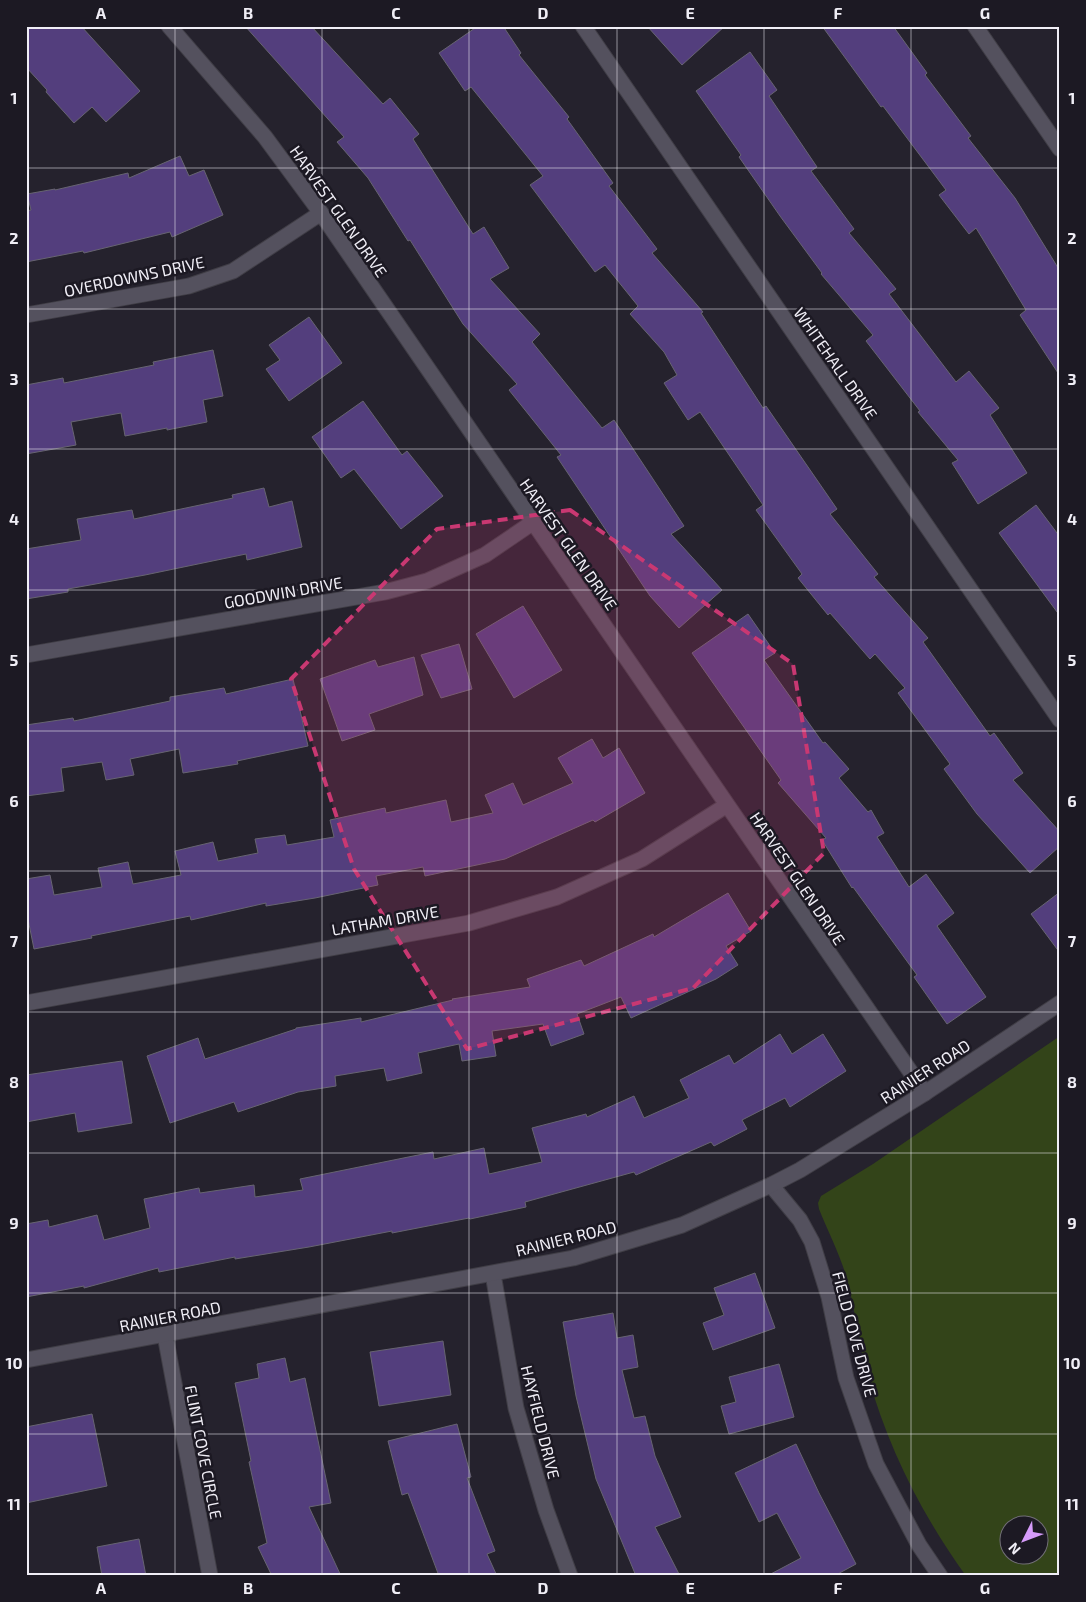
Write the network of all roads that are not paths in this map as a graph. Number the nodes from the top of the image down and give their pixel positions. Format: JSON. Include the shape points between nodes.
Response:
{"nodes":[{"id":1,"x":169,"y":26,"type":"edge"},
{"id":2,"x":583,"y":26,"type":"edge"},
{"id":3,"x":975,"y":26,"type":"edge"},
{"id":4,"x":1060,"y":149,"type":"edge"},
{"id":5,"x":321,"y":213,"type":"junction"},
{"id":6,"x":26,"y":316,"type":"edge"},
{"id":7,"x":532,"y":522,"type":"junction"},
{"id":8,"x":26,"y":655,"type":"edge"},
{"id":9,"x":1060,"y":720,"type":"edge"},
{"id":10,"x":727,"y":805,"type":"junction"},
{"id":11,"x":26,"y":1003,"type":"edge"},
{"id":12,"x":1060,"y":1003,"type":"edge"},
{"id":13,"x":925,"y":1093,"type":"junction"},
{"id":14,"x":771,"y":1185,"type":"junction"},
{"id":15,"x":493,"y":1274,"type":"junction"},
{"id":16,"x":165,"y":1335,"type":"junction"},
{"id":17,"x":26,"y":1360,"type":"edge"},
{"id":18,"x":210,"y":1576,"type":"edge"},
{"id":19,"x":570,"y":1576,"type":"edge"},
{"id":20,"x":940,"y":1576,"type":"edge"}],
"edges":[{"from":1,"to":5,"type":"street","name":"HARVEST GLEN DRIVE","via":[[265,137]]},
{"from":2,"to":9,"type":"street","name":"WHITEHALL DRIVE"},
{"from":3,"to":4,"type":"street"},
{"from":5,"to":6,"type":"street","name":"OVERDOWNS DRIVE","via":[[233,271],[189,286]]},
{"from":5,"to":7,"type":"street","name":"HARVEST GLEN DRIVE"},
{"from":7,"to":8,"type":"street","name":"GOODWIN DRIVE","via":[[485,555],[427,581],[385,592]]},
{"from":7,"to":10,"type":"street","name":"HARVEST GLEN DRIVE"},
{"from":10,"to":11,"type":"street","name":"LATHAM DRIVE","via":[[642,859],[557,897],[478,920]]},
{"from":10,"to":13,"type":"street","name":"HARVEST GLEN DRIVE"},
{"from":12,"to":13,"type":"street","name":"RAINIER ROAD"},
{"from":13,"to":14,"type":"street","name":"RAINIER ROAD"},
{"from":14,"to":15,"type":"street","name":"RAINIER ROAD","via":[[682,1225],[573,1258]]},
{"from":14,"to":20,"type":"street","name":"FIELD COVE DRIVE","via":[[800,1220],[812,1242],[829,1297],[846,1378],[876,1464],[919,1545]]},
{"from":15,"to":16,"type":"street","name":"RAINIER ROAD"},
{"from":15,"to":19,"type":"street","name":"HAYFIELD DRIVE","via":[[516,1408],[546,1510]]},
{"from":16,"to":17,"type":"street","name":"RAINIER ROAD"},
{"from":16,"to":18,"type":"street","name":"FLINT COVE CIRCLE"}]}
